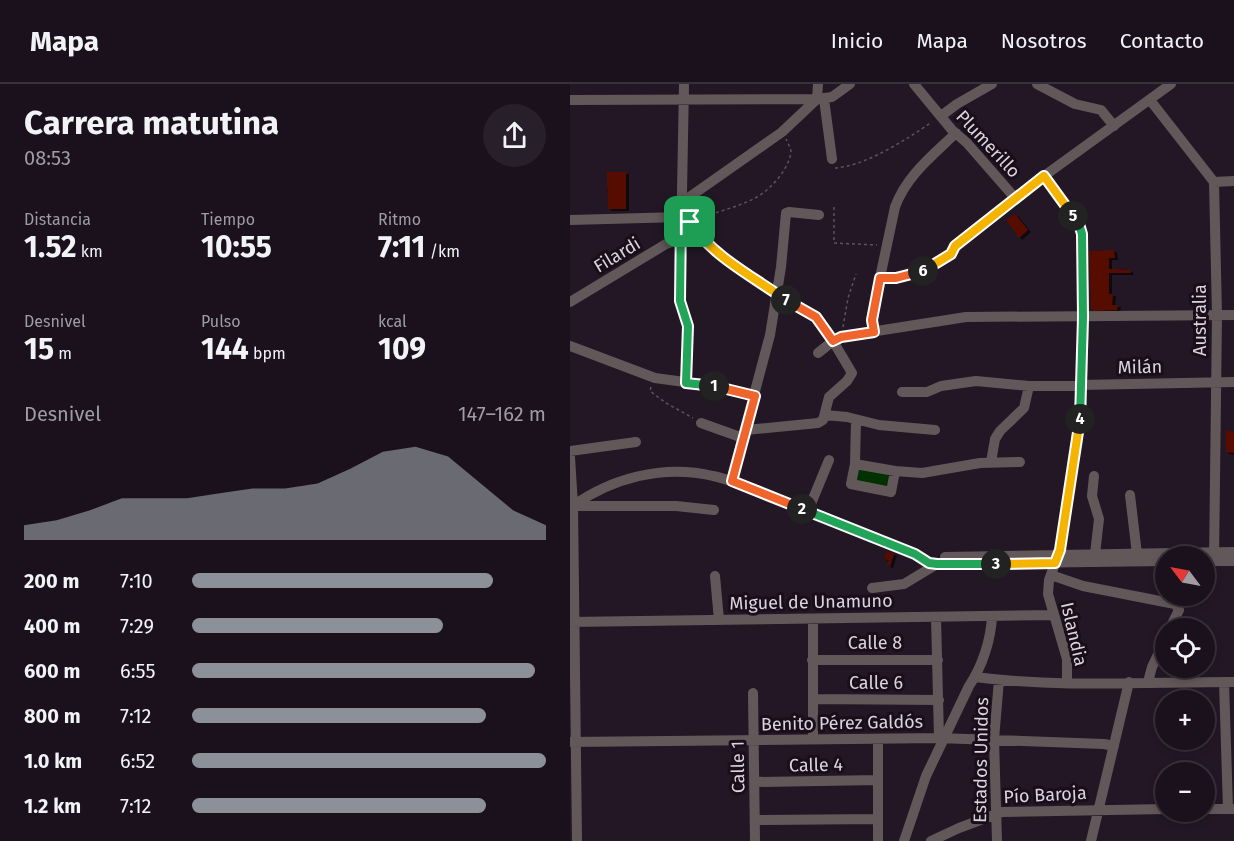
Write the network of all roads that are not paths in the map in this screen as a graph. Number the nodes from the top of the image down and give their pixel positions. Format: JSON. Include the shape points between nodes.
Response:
{"nodes":[{"id":1,"x":684,"y":84,"type":"edge"},
{"id":2,"x":818,"y":84,"type":"edge"},
{"id":3,"x":850,"y":84,"type":"edge"},
{"id":4,"x":914,"y":84,"type":"edge"},
{"id":5,"x":992,"y":84,"type":"edge"},
{"id":6,"x":1037,"y":84,"type":"edge"},
{"id":7,"x":1171,"y":84,"type":"edge"},
{"id":8,"x":684,"y":98,"type":"junction"},
{"id":9,"x":570,"y":99,"type":"edge"},
{"id":10,"x":821,"y":99,"type":"junction"},
{"id":11,"x":1150,"y":100,"type":"junction"},
{"id":12,"x":941,"y":116,"type":"junction"},
{"id":13,"x":1114,"y":126,"type":"junction"},
{"id":14,"x":956,"y":133,"type":"junction"},
{"id":15,"x":832,"y":159,"type":"road end"},
{"id":16,"x":1044,"y":176,"type":"junction"},
{"id":17,"x":1214,"y":182,"type":"junction"},
{"id":18,"x":1234,"y":182,"type":"edge"},
{"id":19,"x":1016,"y":198,"type":"junction"},
{"id":20,"x":681,"y":203,"type":"junction"},
{"id":21,"x":819,"y":215,"type":"dead end"},
{"id":22,"x":570,"y":219,"type":"edge"},
{"id":23,"x":686,"y":220,"type":"junction"},
{"id":24,"x":682,"y":238,"type":"junction"},
{"id":25,"x":925,"y":270,"type":"road end"},
{"id":26,"x":775,"y":292,"type":"junction"},
{"id":27,"x":570,"y":302,"type":"edge"},
{"id":28,"x":1217,"y":315,"type":"junction"},
{"id":29,"x":1234,"y":315,"type":"edge"},
{"id":30,"x":1083,"y":317,"type":"junction"},
{"id":31,"x":688,"y":326,"type":"road end"},
{"id":32,"x":874,"y":332,"type":"junction"},
{"id":33,"x":838,"y":339,"type":"junction"},
{"id":34,"x":570,"y":346,"type":"edge"},
{"id":35,"x":818,"y":353,"type":"dead end"},
{"id":36,"x":1234,"y":381,"type":"edge"},
{"id":37,"x":1216,"y":382,"type":"junction"},
{"id":38,"x":1082,"y":385,"type":"junction"},
{"id":39,"x":1029,"y":386,"type":"junction"},
{"id":40,"x":902,"y":392,"type":"dead end"},
{"id":41,"x":755,"y":396,"type":"junction"},
{"id":42,"x":825,"y":415,"type":"junction"},
{"id":43,"x":856,"y":420,"type":"junction"},
{"id":44,"x":701,"y":423,"type":"road end"},
{"id":45,"x":935,"y":430,"type":"dead end"},
{"id":46,"x":745,"y":434,"type":"junction"},
{"id":47,"x":636,"y":442,"type":"dead end"},
{"id":48,"x":570,"y":451,"type":"edge"},
{"id":49,"x":570,"y":457,"type":"edge"},
{"id":50,"x":829,"y":460,"type":"dead end"},
{"id":51,"x":991,"y":462,"type":"junction"},
{"id":52,"x":1020,"y":462,"type":"dead end"},
{"id":53,"x":855,"y":464,"type":"junction"},
{"id":54,"x":895,"y":471,"type":"junction"},
{"id":55,"x":1094,"y":477,"type":"dead end"},
{"id":56,"x":732,"y":481,"type":"junction"},
{"id":57,"x":1130,"y":495,"type":"dead end"},
{"id":58,"x":571,"y":505,"type":"edge"},
{"id":59,"x":714,"y":510,"type":"dead end"},
{"id":60,"x":808,"y":511,"type":"junction"},
{"id":61,"x":1211,"y":546,"type":"edge"},
{"id":62,"x":1234,"y":552,"type":"edge"},
{"id":63,"x":915,"y":554,"type":"junction"},
{"id":64,"x":1095,"y":554,"type":"junction"},
{"id":65,"x":1137,"y":554,"type":"junction"},
{"id":66,"x":1155,"y":555,"type":"edge"},
{"id":67,"x":1215,"y":557,"type":"edge"},
{"id":68,"x":1057,"y":559,"type":"junction"},
{"id":69,"x":1215,"y":559,"type":"edge"},
{"id":70,"x":1155,"y":561,"type":"edge"},
{"id":71,"x":1234,"y":561,"type":"edge"},
{"id":72,"x":937,"y":564,"type":"junction"},
{"id":73,"x":1051,"y":575,"type":"junction"},
{"id":74,"x":715,"y":576,"type":"dead end"},
{"id":75,"x":872,"y":588,"type":"dead end"},
{"id":76,"x":1053,"y":615,"type":"junction"},
{"id":77,"x":992,"y":616,"type":"junction"},
{"id":78,"x":936,"y":617,"type":"junction"},
{"id":79,"x":1174,"y":618,"type":"edge"},
{"id":80,"x":813,"y":619,"type":"junction"},
{"id":81,"x":719,"y":620,"type":"junction"},
{"id":82,"x":573,"y":622,"type":"edge"},
{"id":83,"x":812,"y":660,"type":"junction"},
{"id":84,"x":938,"y":660,"type":"junction"},
{"id":85,"x":1155,"y":660,"type":"edge"},
{"id":86,"x":975,"y":677,"type":"junction"},
{"id":87,"x":999,"y":680,"type":"junction"},
{"id":88,"x":1067,"y":682,"type":"junction"},
{"id":89,"x":1129,"y":682,"type":"junction"},
{"id":90,"x":1149,"y":682,"type":"junction"},
{"id":91,"x":1229,"y":682,"type":"edge"},
{"id":92,"x":753,"y":693,"type":"dead end"},
{"id":93,"x":813,"y":699,"type":"junction"},
{"id":94,"x":939,"y":700,"type":"junction"},
{"id":95,"x":942,"y":738,"type":"junction"},
{"id":96,"x":813,"y":739,"type":"junction"},
{"id":97,"x":878,"y":739,"type":"junction"},
{"id":98,"x":994,"y":739,"type":"junction"},
{"id":99,"x":754,"y":740,"type":"junction"},
{"id":100,"x":574,"y":742,"type":"edge"},
{"id":101,"x":1114,"y":746,"type":"junction"},
{"id":102,"x":878,"y":780,"type":"junction"},
{"id":103,"x":754,"y":782,"type":"junction"},
{"id":104,"x":1098,"y":809,"type":"junction"},
{"id":105,"x":1155,"y":809,"type":"edge"},
{"id":106,"x":1215,"y":809,"type":"edge"},
{"id":107,"x":1231,"y":809,"type":"edge"},
{"id":108,"x":996,"y":814,"type":"junction"},
{"id":109,"x":878,"y":819,"type":"junction"},
{"id":110,"x":755,"y":820,"type":"junction"},
{"id":111,"x":578,"y":841,"type":"edge"},
{"id":112,"x":755,"y":841,"type":"edge"},
{"id":113,"x":878,"y":841,"type":"edge"},
{"id":114,"x":904,"y":841,"type":"edge"},
{"id":115,"x":932,"y":841,"type":"edge"},
{"id":116,"x":997,"y":841,"type":"edge"},
{"id":117,"x":1091,"y":841,"type":"edge"}],
"edges":[{"from":1,"to":8,"type":"street"},
{"from":2,"to":10,"type":"street"},
{"from":3,"to":10,"type":"street","via":[[832,97]]},
{"from":4,"to":12,"type":"street","name":"Plumerillo"},
{"from":5,"to":12,"type":"street"},
{"from":6,"to":13,"type":"street","via":[[1075,104],[1101,110]]},
{"from":7,"to":11,"type":"street"},
{"from":8,"to":9,"type":"street"},
{"from":8,"to":10,"type":"street"},
{"from":8,"to":20,"type":"street"},
{"from":10,"to":15,"type":"street"},
{"from":10,"to":20,"type":"street","via":[[782,132]]},
{"from":11,"to":13,"type":"street"},
{"from":11,"to":17,"type":"street"},
{"from":12,"to":14,"type":"street","name":"Plumerillo"},
{"from":13,"to":16,"type":"street"},
{"from":14,"to":19,"type":"street","name":"Plumerillo"},
{"from":14,"to":32,"type":"street","via":[[899,194],[872,320]]},
{"from":16,"to":19,"type":"street"},
{"from":16,"to":30,"type":"street","name":"Islandia","via":[[1081,231]]},
{"from":17,"to":18,"type":"street"},
{"from":17,"to":28,"type":"street","name":"Australia"},
{"from":19,"to":25,"type":"street","via":[[955,246],[951,254]]},
{"from":20,"to":23,"type":"street"},
{"from":21,"to":26,"type":"street","via":[[786,213]]},
{"from":22,"to":23,"type":"street"},
{"from":23,"to":24,"type":"street"},
{"from":23,"to":26,"type":"street","via":[[706,243]]},
{"from":24,"to":27,"type":"street","name":"Filardi"},
{"from":24,"to":31,"type":"street","via":[[680,301]]},
{"from":26,"to":33,"type":"street","via":[[816,317]]},
{"from":26,"to":41,"type":"street","via":[[770,335]]},
{"from":28,"to":29,"type":"street"},
{"from":28,"to":30,"type":"street"},
{"from":28,"to":37,"type":"street","name":"Australia"},
{"from":30,"to":32,"type":"street","via":[[966,317]]},
{"from":30,"to":38,"type":"street","name":"Islandia"},
{"from":32,"to":33,"type":"street"},
{"from":33,"to":35,"type":"street"},
{"from":33,"to":42,"type":"street","via":[[851,376],[829,397]]},
{"from":34,"to":41,"type":"street","via":[[655,378]]},
{"from":36,"to":37,"type":"street","name":"Milán"},
{"from":37,"to":38,"type":"street","name":"Milán"},
{"from":37,"to":61,"type":"street","name":"Australia"},
{"from":38,"to":39,"type":"street","name":"Milán"},
{"from":38,"to":68,"type":"street","name":"Islandia"},
{"from":39,"to":40,"type":"street","name":"Milán","via":[[976,381],[927,392]]},
{"from":39,"to":51,"type":"street","via":[[1024,408],[995,439]]},
{"from":41,"to":46,"type":"street"},
{"from":42,"to":43,"type":"street"},
{"from":42,"to":46,"type":"street","via":[[818,423]]},
{"from":43,"to":45,"type":"street"},
{"from":43,"to":53,"type":"street"},
{"from":44,"to":46,"type":"street"},
{"from":46,"to":56,"type":"street"},
{"from":47,"to":48,"type":"street"},
{"from":49,"to":58,"type":"street"},
{"from":50,"to":60,"type":"street"},
{"from":51,"to":52,"type":"street"},
{"from":51,"to":54,"type":"street","via":[[922,473]]},
{"from":53,"to":54,"type":"street"},
{"from":53,"to":54,"type":"street","via":[[851,484],[891,492]]},
{"from":55,"to":64,"type":"street","via":[[1092,496],[1099,519]]},
{"from":56,"to":58,"type":"street","via":[[695,472],[663,472],[602,488]]},
{"from":56,"to":60,"type":"street"},
{"from":57,"to":65,"type":"street"},
{"from":58,"to":59,"type":"street"},
{"from":58,"to":82,"type":"street"},
{"from":60,"to":63,"type":"street"},
{"from":62,"to":67,"type":"street"},
{"from":63,"to":68,"type":"street"},
{"from":63,"to":72,"type":"street"},
{"from":64,"to":65,"type":"street"},
{"from":64,"to":68,"type":"street"},
{"from":65,"to":66,"type":"street"},
{"from":68,"to":70,"type":"street"},
{"from":68,"to":72,"type":"street"},
{"from":68,"to":73,"type":"street","name":"Islandia"},
{"from":69,"to":71,"type":"street"},
{"from":72,"to":75,"type":"street","via":[[904,584]]},
{"from":73,"to":76,"type":"street","name":"Islandia","via":[[1048,594]]},
{"from":73,"to":79,"type":"street","via":[[1083,586],[1170,603],[1178,607]]},
{"from":74,"to":81,"type":"street"},
{"from":76,"to":77,"type":"street","name":"Miguel de Unamuno"},
{"from":76,"to":88,"type":"street","name":"Islandia","via":[[1067,659]]},
{"from":77,"to":78,"type":"street","name":"Miguel de Unamuno"},
{"from":77,"to":86,"type":"street"},
{"from":78,"to":80,"type":"street","name":"Miguel de Unamuno"},
{"from":78,"to":84,"type":"street"},
{"from":80,"to":81,"type":"street","name":"Miguel de Unamuno"},
{"from":80,"to":83,"type":"street"},
{"from":81,"to":82,"type":"street","name":"Miguel de Unamuno"},
{"from":82,"to":100,"type":"street"},
{"from":83,"to":84,"type":"street","name":"Calle 8"},
{"from":83,"to":93,"type":"street"},
{"from":84,"to":94,"type":"street"},
{"from":85,"to":90,"type":"street"},
{"from":86,"to":87,"type":"street"},
{"from":86,"to":95,"type":"street"},
{"from":87,"to":88,"type":"street"},
{"from":87,"to":98,"type":"street","name":"Estados Unidos"},
{"from":88,"to":89,"type":"street"},
{"from":89,"to":90,"type":"street"},
{"from":89,"to":101,"type":"street"},
{"from":90,"to":91,"type":"street"},
{"from":91,"to":107,"type":"street"},
{"from":92,"to":99,"type":"street","name":"Calle 1"},
{"from":93,"to":94,"type":"street","name":"Calle 6"},
{"from":93,"to":96,"type":"street"},
{"from":94,"to":95,"type":"street"},
{"from":95,"to":97,"type":"street","name":"Benito Pérez Galdós"},
{"from":95,"to":98,"type":"street","name":"Benito Pérez Galdós"},
{"from":95,"to":114,"type":"street"},
{"from":96,"to":97,"type":"street","name":"Benito Pérez Galdós"},
{"from":96,"to":99,"type":"street","name":"Benito Pérez Galdós"},
{"from":97,"to":102,"type":"street"},
{"from":98,"to":101,"type":"street","name":"Benito Pérez Galdós"},
{"from":98,"to":108,"type":"street","name":"Estados Unidos"},
{"from":99,"to":100,"type":"street","name":"Benito Pérez Galdós"},
{"from":99,"to":103,"type":"street","name":"Calle 1"},
{"from":100,"to":111,"type":"street"},
{"from":101,"to":104,"type":"street"},
{"from":102,"to":103,"type":"street","name":"Calle 4"},
{"from":102,"to":109,"type":"street"},
{"from":103,"to":110,"type":"street","name":"Calle 1"},
{"from":104,"to":105,"type":"street","name":"Pío Baroja"},
{"from":104,"to":108,"type":"street","name":"Pío Baroja"},
{"from":104,"to":117,"type":"street"},
{"from":106,"to":107,"type":"street"},
{"from":108,"to":115,"type":"street","name":"Pío Baroja"},
{"from":108,"to":116,"type":"street","name":"Estados Unidos"},
{"from":109,"to":110,"type":"street"},
{"from":109,"to":113,"type":"street"},
{"from":110,"to":112,"type":"street","name":"Calle 1"}]}
